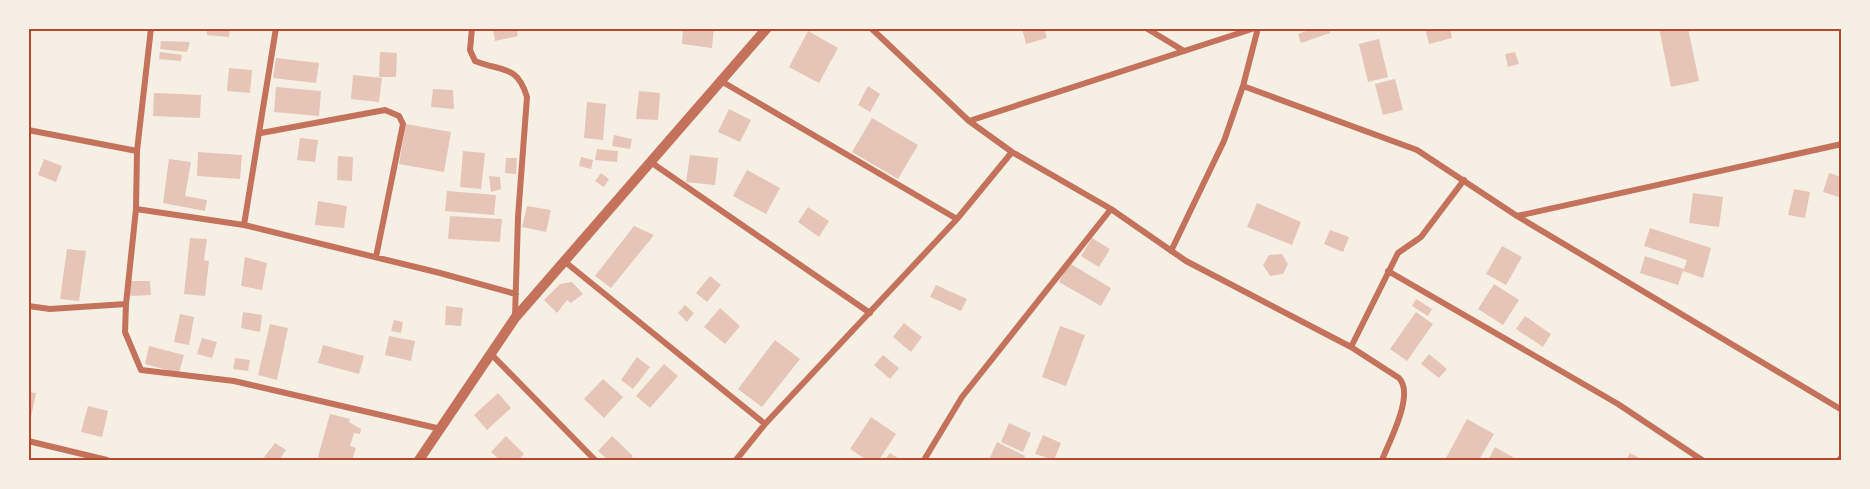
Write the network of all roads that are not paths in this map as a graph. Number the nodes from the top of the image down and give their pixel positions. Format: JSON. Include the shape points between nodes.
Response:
{"nodes":[{"id":1,"x":151,"y":28,"type":"edge"},
{"id":2,"x":276,"y":28,"type":"edge"},
{"id":3,"x":472,"y":28,"type":"edge"},
{"id":4,"x":767,"y":28,"type":"edge"},
{"id":5,"x":871,"y":28,"type":"edge"},
{"id":6,"x":1146,"y":28,"type":"edge"},
{"id":7,"x":1257,"y":28,"type":"edge"},
{"id":8,"x":1184,"y":51,"type":"junction"},
{"id":9,"x":721,"y":81,"type":"junction"},
{"id":10,"x":1243,"y":86,"type":"junction"},
{"id":11,"x":969,"y":121,"type":"junction"},
{"id":12,"x":28,"y":130,"type":"edge"},
{"id":13,"x":261,"y":133,"type":"junction"},
{"id":14,"x":1842,"y":144,"type":"edge"},
{"id":15,"x":137,"y":151,"type":"junction"},
{"id":16,"x":1012,"y":152,"type":"junction"},
{"id":17,"x":652,"y":163,"type":"junction"},
{"id":18,"x":1464,"y":180,"type":"junction"},
{"id":19,"x":135,"y":209,"type":"junction"},
{"id":20,"x":1111,"y":209,"type":"junction"},
{"id":21,"x":1517,"y":216,"type":"junction"},
{"id":22,"x":957,"y":219,"type":"junction"},
{"id":23,"x":244,"y":225,"type":"junction"},
{"id":24,"x":1172,"y":251,"type":"junction"},
{"id":25,"x":376,"y":257,"type":"junction"},
{"id":26,"x":564,"y":261,"type":"junction"},
{"id":27,"x":1388,"y":271,"type":"junction"},
{"id":28,"x":516,"y":294,"type":"junction"},
{"id":29,"x":126,"y":304,"type":"junction"},
{"id":30,"x":28,"y":306,"type":"edge"},
{"id":31,"x":870,"y":313,"type":"junction"},
{"id":32,"x":515,"y":318,"type":"junction"},
{"id":33,"x":1351,"y":347,"type":"junction"},
{"id":34,"x":492,"y":355,"type":"junction"},
{"id":35,"x":1842,"y":410,"type":"edge"},
{"id":36,"x":765,"y":424,"type":"junction"},
{"id":37,"x":441,"y":429,"type":"junction"},
{"id":38,"x":28,"y":441,"type":"edge"},
{"id":39,"x":927,"y":459,"type":"edge"},
{"id":40,"x":107,"y":460,"type":"edge"},
{"id":41,"x":419,"y":460,"type":"edge"},
{"id":42,"x":595,"y":460,"type":"edge"},
{"id":43,"x":736,"y":460,"type":"edge"},
{"id":44,"x":1382,"y":460,"type":"edge"},
{"id":45,"x":1702,"y":460,"type":"edge"}],
"edges":[{"from":1,"to":15,"type":"street"},
{"from":2,"to":13,"type":"street"},
{"from":3,"to":28,"type":"street","via":[[470,50],[475,62],[516,74],[527,97]]},
{"from":4,"to":9,"type":"street"},
{"from":5,"to":11,"type":"street"},
{"from":6,"to":8,"type":"street"},
{"from":7,"to":8,"type":"street"},
{"from":7,"to":10,"type":"street"},
{"from":8,"to":11,"type":"street"},
{"from":9,"to":17,"type":"street"},
{"from":9,"to":22,"type":"street"},
{"from":10,"to":18,"type":"street","via":[[1418,150]]},
{"from":10,"to":24,"type":"street","via":[[1224,141]]},
{"from":11,"to":16,"type":"street"},
{"from":12,"to":15,"type":"street"},
{"from":13,"to":23,"type":"street"},
{"from":13,"to":25,"type":"street","via":[[385,110],[399,116],[403,124]]},
{"from":14,"to":21,"type":"street"},
{"from":15,"to":19,"type":"street"},
{"from":16,"to":20,"type":"street"},
{"from":16,"to":22,"type":"street"},
{"from":17,"to":26,"type":"street"},
{"from":17,"to":31,"type":"street"},
{"from":18,"to":21,"type":"street"},
{"from":18,"to":27,"type":"street","via":[[1431,226],[1398,253]]},
{"from":19,"to":23,"type":"street"},
{"from":19,"to":29,"type":"street"},
{"from":20,"to":24,"type":"street"},
{"from":20,"to":39,"type":"street","via":[[962,397]]},
{"from":21,"to":35,"type":"street"},
{"from":22,"to":31,"type":"street"},
{"from":23,"to":25,"type":"street"},
{"from":24,"to":33,"type":"street"},
{"from":25,"to":28,"type":"street"},
{"from":26,"to":32,"type":"street"},
{"from":26,"to":36,"type":"street"},
{"from":27,"to":33,"type":"street"},
{"from":27,"to":45,"type":"street","via":[[1618,404]]},
{"from":28,"to":32,"type":"street"},
{"from":29,"to":30,"type":"street","via":[[50,309]]},
{"from":29,"to":37,"type":"street","via":[[125,332],[141,370],[234,381]]},
{"from":31,"to":36,"type":"street"},
{"from":32,"to":34,"type":"street"},
{"from":33,"to":44,"type":"street","via":[[1402,381],[1405,395]]},
{"from":34,"to":37,"type":"street"},
{"from":34,"to":42,"type":"street"},
{"from":36,"to":43,"type":"street"},
{"from":37,"to":41,"type":"street"},
{"from":38,"to":40,"type":"street"}]}
